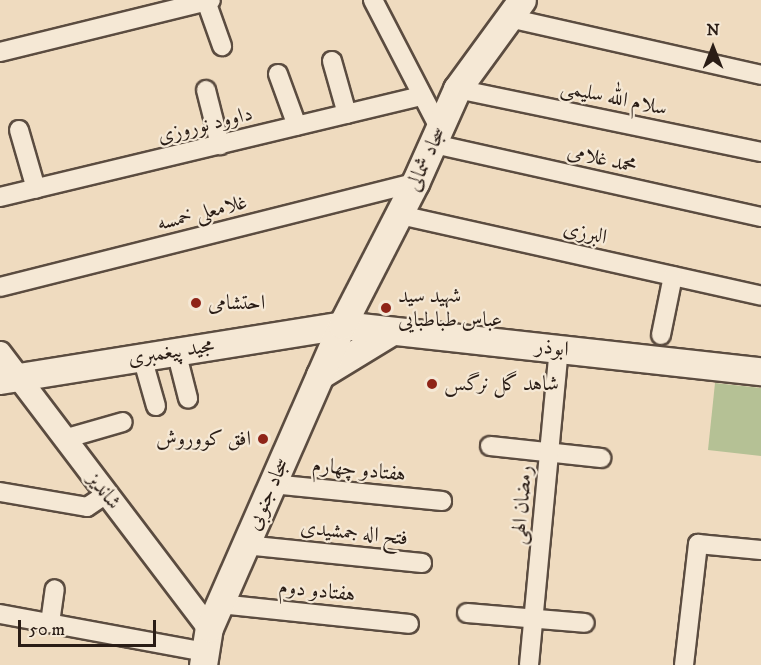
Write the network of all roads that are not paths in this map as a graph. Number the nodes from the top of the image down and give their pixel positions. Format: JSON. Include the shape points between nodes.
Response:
{"nodes":[{"id":1,"x":373,"y":0,"type":"edge"},
{"id":2,"x":209,"y":1,"type":"edge"},
{"id":3,"x":516,"y":9,"type":"edge"},
{"id":4,"x":222,"y":46,"type":"dead end"},
{"id":5,"x":0,"y":52,"type":"edge"},
{"id":6,"x":332,"y":61,"type":"dead end"},
{"id":7,"x":278,"y":74,"type":"dead end"},
{"id":8,"x":761,"y":75,"type":"edge"},
{"id":9,"x":457,"y":88,"type":"junction"},
{"id":10,"x":206,"y":90,"type":"dead end"},
{"id":11,"x":420,"y":96,"type":"junction"},
{"id":12,"x":347,"y":114,"type":"junction"},
{"id":13,"x":297,"y":126,"type":"junction"},
{"id":14,"x":19,"y":130,"type":"dead end"},
{"id":15,"x":437,"y":136,"type":"junction"},
{"id":16,"x":220,"y":145,"type":"junction"},
{"id":17,"x":761,"y":152,"type":"edge"},
{"id":18,"x":415,"y":183,"type":"junction"},
{"id":19,"x":36,"y":189,"type":"junction"},
{"id":20,"x":0,"y":197,"type":"edge"},
{"id":21,"x":400,"y":215,"type":"junction"},
{"id":22,"x":761,"y":217,"type":"edge"},
{"id":23,"x":673,"y":276,"type":"junction"},
{"id":24,"x":0,"y":287,"type":"edge"},
{"id":25,"x":761,"y":296,"type":"edge"},
{"id":26,"x":342,"y":325,"type":"junction"},
{"id":27,"x":392,"y":331,"type":"junction"},
{"id":28,"x":661,"y":335,"type":"dead end"},
{"id":29,"x":559,"y":349,"type":"junction"},
{"id":30,"x":176,"y":351,"type":"junction"},
{"id":31,"x":0,"y":353,"type":"edge"},
{"id":32,"x":142,"y":357,"type":"junction"},
{"id":33,"x":761,"y":371,"type":"edge"},
{"id":34,"x":320,"y":375,"type":"junction"},
{"id":35,"x":8,"y":378,"type":"edge"},
{"id":36,"x":188,"y":398,"type":"dead end"},
{"id":37,"x":156,"y":406,"type":"dead end"},
{"id":38,"x":123,"y":422,"type":"dead end"},
{"id":39,"x":64,"y":439,"type":"junction"},
{"id":40,"x":490,"y":446,"type":"dead end"},
{"id":41,"x":549,"y":453,"type":"junction"},
{"id":42,"x":601,"y":458,"type":"dead end"},
{"id":43,"x":272,"y":484,"type":"junction"},
{"id":44,"x":0,"y":492,"type":"edge"},
{"id":45,"x":106,"y":494,"type":"junction"},
{"id":46,"x":442,"y":501,"type":"dead end"},
{"id":47,"x":245,"y":545,"type":"junction"},
{"id":48,"x":761,"y":550,"type":"edge"},
{"id":49,"x":422,"y":563,"type":"dead end"},
{"id":50,"x":55,"y":589,"type":"dead end"},
{"id":51,"x":220,"y":604,"type":"junction"},
{"id":52,"x":467,"y":613,"type":"dead end"},
{"id":53,"x":0,"y":614,"type":"edge"},
{"id":54,"x":534,"y":618,"type":"junction"},
{"id":55,"x":50,"y":623,"type":"junction"},
{"id":56,"x":585,"y":623,"type":"dead end"},
{"id":57,"x":409,"y":624,"type":"dead end"},
{"id":58,"x":206,"y":648,"type":"edge"},
{"id":59,"x":529,"y":665,"type":"edge"},
{"id":60,"x":684,"y":665,"type":"edge"}],
"edges":[{"from":1,"to":11,"type":"street"},
{"from":2,"to":4,"type":"street"},
{"from":2,"to":5,"type":"street"},
{"from":3,"to":8,"type":"street"},
{"from":3,"to":9,"type":"main road","name":"سجاد شمالی"},
{"from":6,"to":12,"type":"street"},
{"from":7,"to":13,"type":"street"},
{"from":9,"to":15,"type":"main road","name":"سجاد شمالی"},
{"from":9,"to":17,"type":"street","name":"سلام الله سلیمی"},
{"from":10,"to":16,"type":"street"},
{"from":11,"to":12,"type":"street","name":"داوود نوروزی"},
{"from":11,"to":15,"type":"street"},
{"from":12,"to":13,"type":"street","name":"داوود نوروزی"},
{"from":13,"to":16,"type":"street","name":"داوود نوروزی"},
{"from":14,"to":19,"type":"street"},
{"from":15,"to":18,"type":"main road","name":"سجاد شمالی"},
{"from":15,"to":22,"type":"street","name":"محمد غلامی"},
{"from":16,"to":19,"type":"street","name":"داوود نوروزی"},
{"from":18,"to":21,"type":"main road","name":"سجاد شمالی"},
{"from":18,"to":24,"type":"street","name":"غلامعلی خمسه"},
{"from":19,"to":20,"type":"street","name":"داوود نوروزی"},
{"from":21,"to":23,"type":"street","name":"البرزی"},
{"from":21,"to":26,"type":"main road","name":"سجاد شمالی"},
{"from":23,"to":25,"type":"street","name":"البرزی"},
{"from":23,"to":28,"type":"street"},
{"from":26,"to":27,"type":"main road","name":"ابوذر"},
{"from":26,"to":30,"type":"main road","name":"مجید پیغمبری"},
{"from":26,"to":34,"type":"main road","name":"سجاد جنوبی"},
{"from":27,"to":29,"type":"main road","name":"ابوذر"},
{"from":27,"to":34,"type":"main road"},
{"from":29,"to":33,"type":"main road","name":"ابوذر"},
{"from":29,"to":41,"type":"street","name":"رمضان الهی"},
{"from":30,"to":32,"type":"main road","name":"مجید پیغمبری"},
{"from":30,"to":36,"type":"street"},
{"from":31,"to":35,"type":"street","name":"شاندیز"},
{"from":32,"to":35,"type":"main road","name":"مجید پیغمبری"},
{"from":32,"to":37,"type":"street"},
{"from":34,"to":43,"type":"main road","name":"سجاد جنوبی"},
{"from":35,"to":39,"type":"street","name":"شاندیز"},
{"from":38,"to":39,"type":"street"},
{"from":39,"to":45,"type":"street","name":"شاندیز"},
{"from":40,"to":41,"type":"street"},
{"from":41,"to":42,"type":"street"},
{"from":41,"to":54,"type":"street","name":"رمضان الهی"},
{"from":43,"to":46,"type":"street","name":"هفتادو چهارم"},
{"from":43,"to":47,"type":"main road","name":"سجاد جنوبی"},
{"from":44,"to":45,"type":"street","via":[[87,507]]},
{"from":45,"to":58,"type":"street","name":"شاندیز"},
{"from":47,"to":49,"type":"street","name":"فتح اله جمشیدی"},
{"from":47,"to":51,"type":"main road","name":"سجاد جنوبی"},
{"from":48,"to":60,"type":"street","via":[[698,544]]},
{"from":50,"to":55,"type":"street"},
{"from":51,"to":57,"type":"street","name":"هفتادو دوم"},
{"from":51,"to":58,"type":"main road","name":"سجاد جنوبی"},
{"from":52,"to":54,"type":"street"},
{"from":53,"to":55,"type":"street"},
{"from":54,"to":56,"type":"street"},
{"from":54,"to":59,"type":"street","name":"رمضان الهی"},
{"from":55,"to":58,"type":"street"}]}
